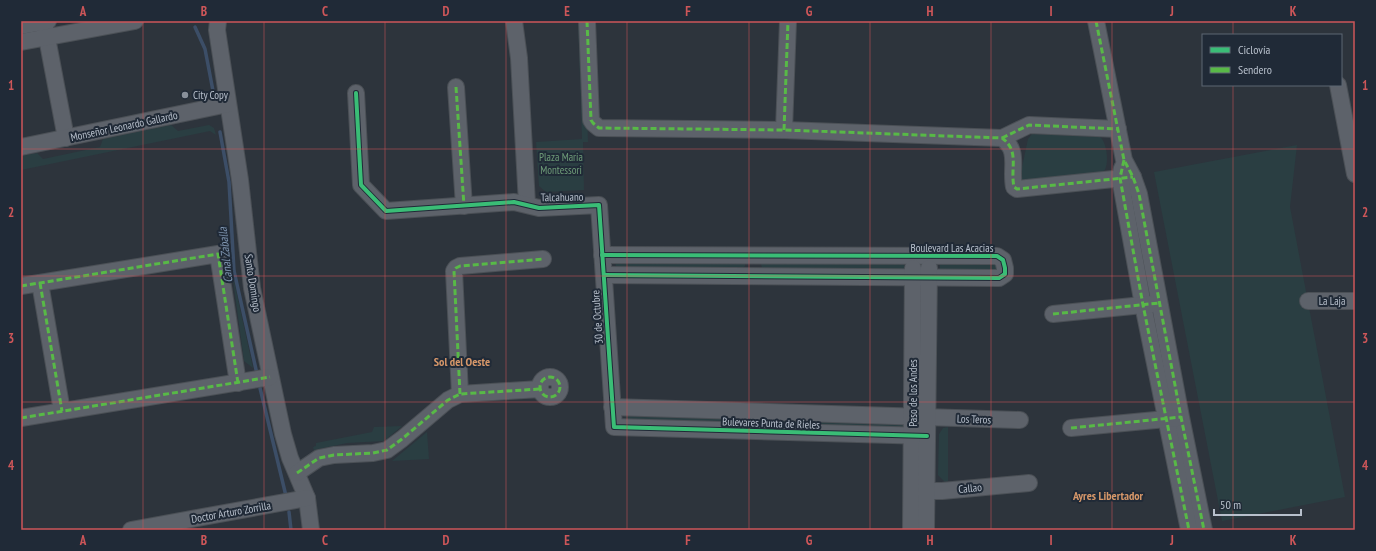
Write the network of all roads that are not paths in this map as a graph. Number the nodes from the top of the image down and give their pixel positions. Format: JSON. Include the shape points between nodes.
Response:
{"nodes":[{"id":1,"x":135,"y":21,"type":"edge"},
{"id":2,"x":514,"y":21,"type":"edge"},
{"id":3,"x":587,"y":21,"type":"edge"},
{"id":4,"x":788,"y":21,"type":"edge"},
{"id":5,"x":1096,"y":21,"type":"edge"},
{"id":6,"x":214,"y":24,"type":"edge"},
{"id":7,"x":21,"y":26,"type":"edge"},
{"id":8,"x":46,"y":27,"type":"edge"},
{"id":9,"x":21,"y":42,"type":"edge"},
{"id":10,"x":1338,"y":86,"type":"edge"},
{"id":11,"x":456,"y":87,"type":"dead end"},
{"id":12,"x":356,"y":93,"type":"dead end"},
{"id":13,"x":228,"y":104,"type":"junction"},
{"id":14,"x":1118,"y":129,"type":"junction"},
{"id":15,"x":784,"y":130,"type":"junction"},
{"id":16,"x":66,"y":138,"type":"junction"},
{"id":17,"x":1002,"y":138,"type":"junction"},
{"id":18,"x":21,"y":147,"type":"edge"},
{"id":19,"x":1355,"y":174,"type":"edge"},
{"id":20,"x":1127,"y":178,"type":"junction"},
{"id":21,"x":527,"y":204,"type":"junction"},
{"id":22,"x":599,"y":205,"type":"joint"},
{"id":23,"x":464,"y":206,"type":"junction"},
{"id":24,"x":602,"y":256,"type":"junction"},
{"id":25,"x":754,"y":256,"type":"junction"},
{"id":26,"x":921,"y":256,"type":"junction"},
{"id":27,"x":544,"y":259,"type":"dead end"},
{"id":28,"x":604,"y":275,"type":"junction"},
{"id":29,"x":754,"y":276,"type":"junction"},
{"id":30,"x":921,"y":277,"type":"junction"},
{"id":31,"x":40,"y":283,"type":"junction"},
{"id":32,"x":21,"y":286,"type":"edge"},
{"id":33,"x":1308,"y":301,"type":"dead end"},
{"id":34,"x":1355,"y":301,"type":"edge"},
{"id":35,"x":1151,"y":304,"type":"junction"},
{"id":36,"x":1053,"y":314,"type":"dead end"},
{"id":37,"x":270,"y":378,"type":"junction"},
{"id":38,"x":238,"y":383,"type":"junction"},
{"id":39,"x":540,"y":389,"type":"dead end"},
{"id":40,"x":460,"y":394,"type":"junction"},
{"id":41,"x":612,"y":407,"type":"junction"},
{"id":42,"x":62,"y":411,"type":"junction"},
{"id":43,"x":757,"y":412,"type":"junction"},
{"id":44,"x":920,"y":417,"type":"junction"},
{"id":45,"x":21,"y":418,"type":"edge"},
{"id":46,"x":1173,"y":418,"type":"junction"},
{"id":47,"x":1020,"y":420,"type":"dead end"},
{"id":48,"x":614,"y":427,"type":"joint"},
{"id":49,"x":1071,"y":428,"type":"dead end"},
{"id":50,"x":758,"y":431,"type":"junction"},
{"id":51,"x":920,"y":436,"type":"junction"},
{"id":52,"x":297,"y":474,"type":"junction"},
{"id":53,"x":1029,"y":482,"type":"dead end"},
{"id":54,"x":919,"y":491,"type":"junction"},
{"id":55,"x":307,"y":498,"type":"junction"},
{"id":56,"x":131,"y":530,"type":"edge"},
{"id":57,"x":311,"y":530,"type":"edge"},
{"id":58,"x":911,"y":530,"type":"edge"},
{"id":59,"x":926,"y":530,"type":"edge"},
{"id":60,"x":1199,"y":530,"type":"edge"}],
"edges":[{"from":1,"to":8,"type":"street"},
{"from":2,"to":21,"type":"street","via":[[519,58]]},
{"from":3,"to":15,"type":"street","via":[[591,120],[598,128]]},
{"from":4,"to":15,"type":"street"},
{"from":5,"to":14,"type":"street"},
{"from":6,"to":13,"type":"street","name":"Santo Domingo"},
{"from":7,"to":8,"type":"street"},
{"from":8,"to":9,"type":"street"},
{"from":8,"to":16,"type":"street"},
{"from":10,"to":19,"type":"street"},
{"from":11,"to":23,"type":"street"},
{"from":12,"to":23,"type":"street","name":"Talcahuano","via":[[362,185],[386,211]]},
{"from":13,"to":16,"type":"street","name":"Monseñor Leonardo Gallardo"},
{"from":13,"to":37,"type":"street","name":"Santo Domingo","via":[[240,180],[252,288]]},
{"from":14,"to":17,"type":"street","via":[[1029,125]]},
{"from":14,"to":20,"type":"street"},
{"from":15,"to":17,"type":"street"},
{"from":16,"to":18,"type":"street","name":"Monseñor Leonardo Gallardo"},
{"from":17,"to":20,"type":"street","via":[[1013,151],[1012,181],[1017,188]]},
{"from":20,"to":35,"type":"street"},
{"from":21,"to":22,"type":"street","name":"Talcahuano","via":[[539,208]]},
{"from":21,"to":23,"type":"street","name":"Talcahuano","via":[[514,202]]},
{"from":22,"to":24,"type":"street","name":"30 de Octubre"},
{"from":24,"to":25,"type":"street","name":"Boulevard Las Acacias"},
{"from":24,"to":28,"type":"street","name":"30 de Octubre"},
{"from":25,"to":26,"type":"street","name":"Boulevard Las Acacias"},
{"from":25,"to":29,"type":"street"},
{"from":26,"to":30,"type":"street","name":"Paso de los Andes"},
{"from":26,"to":30,"type":"street","name":"Boulevard Las Acacias","via":[[997,256],[1003,260],[1005,274],[999,278]]},
{"from":27,"to":40,"type":"street","via":[[460,266],[454,271]]},
{"from":28,"to":29,"type":"street","name":"Boulevard Las Acacias"},
{"from":28,"to":41,"type":"street","name":"30 de Octubre"},
{"from":29,"to":30,"type":"street","name":"Boulevard Las Acacias"},
{"from":30,"to":44,"type":"street","name":"Paso de los Andes"},
{"from":31,"to":32,"type":"street"},
{"from":31,"to":38,"type":"street","via":[[218,254]]},
{"from":31,"to":42,"type":"street"},
{"from":33,"to":34,"type":"street","name":"La Laja"},
{"from":35,"to":36,"type":"street"},
{"from":35,"to":46,"type":"street"},
{"from":37,"to":38,"type":"street"},
{"from":37,"to":52,"type":"street","name":"Santo Domingo","via":[[286,445]]},
{"from":38,"to":42,"type":"street"},
{"from":39,"to":40,"type":"street"},
{"from":40,"to":52,"type":"street","via":[[448,400],[387,450],[319,458]]},
{"from":41,"to":43,"type":"street","name":"Bulevares Punta de Rieles"},
{"from":41,"to":48,"type":"street","name":"30 de Octubre"},
{"from":42,"to":45,"type":"street"},
{"from":43,"to":44,"type":"street","name":"Bulevares Punta de Rieles"},
{"from":43,"to":50,"type":"street"},
{"from":44,"to":47,"type":"street","name":"Los Teros"},
{"from":44,"to":51,"type":"street","name":"Paso de los Andes"},
{"from":46,"to":49,"type":"street"},
{"from":46,"to":60,"type":"street"},
{"from":48,"to":50,"type":"street","name":"Bulevares Punta de Rieles"},
{"from":50,"to":51,"type":"street","name":"Bulevares Punta de Rieles"},
{"from":51,"to":54,"type":"street","name":"Paso de los Andes"},
{"from":52,"to":55,"type":"street","name":"Santo Domingo"},
{"from":53,"to":54,"type":"street","name":"Callao"},
{"from":54,"to":58,"type":"street","name":"Paso de los Andes"},
{"from":54,"to":59,"type":"street","name":"Paso de los Andes"},
{"from":55,"to":56,"type":"street","name":"Doctor Arturo Zorrilla"},
{"from":55,"to":57,"type":"street","name":"Santo Domingo"}]}
